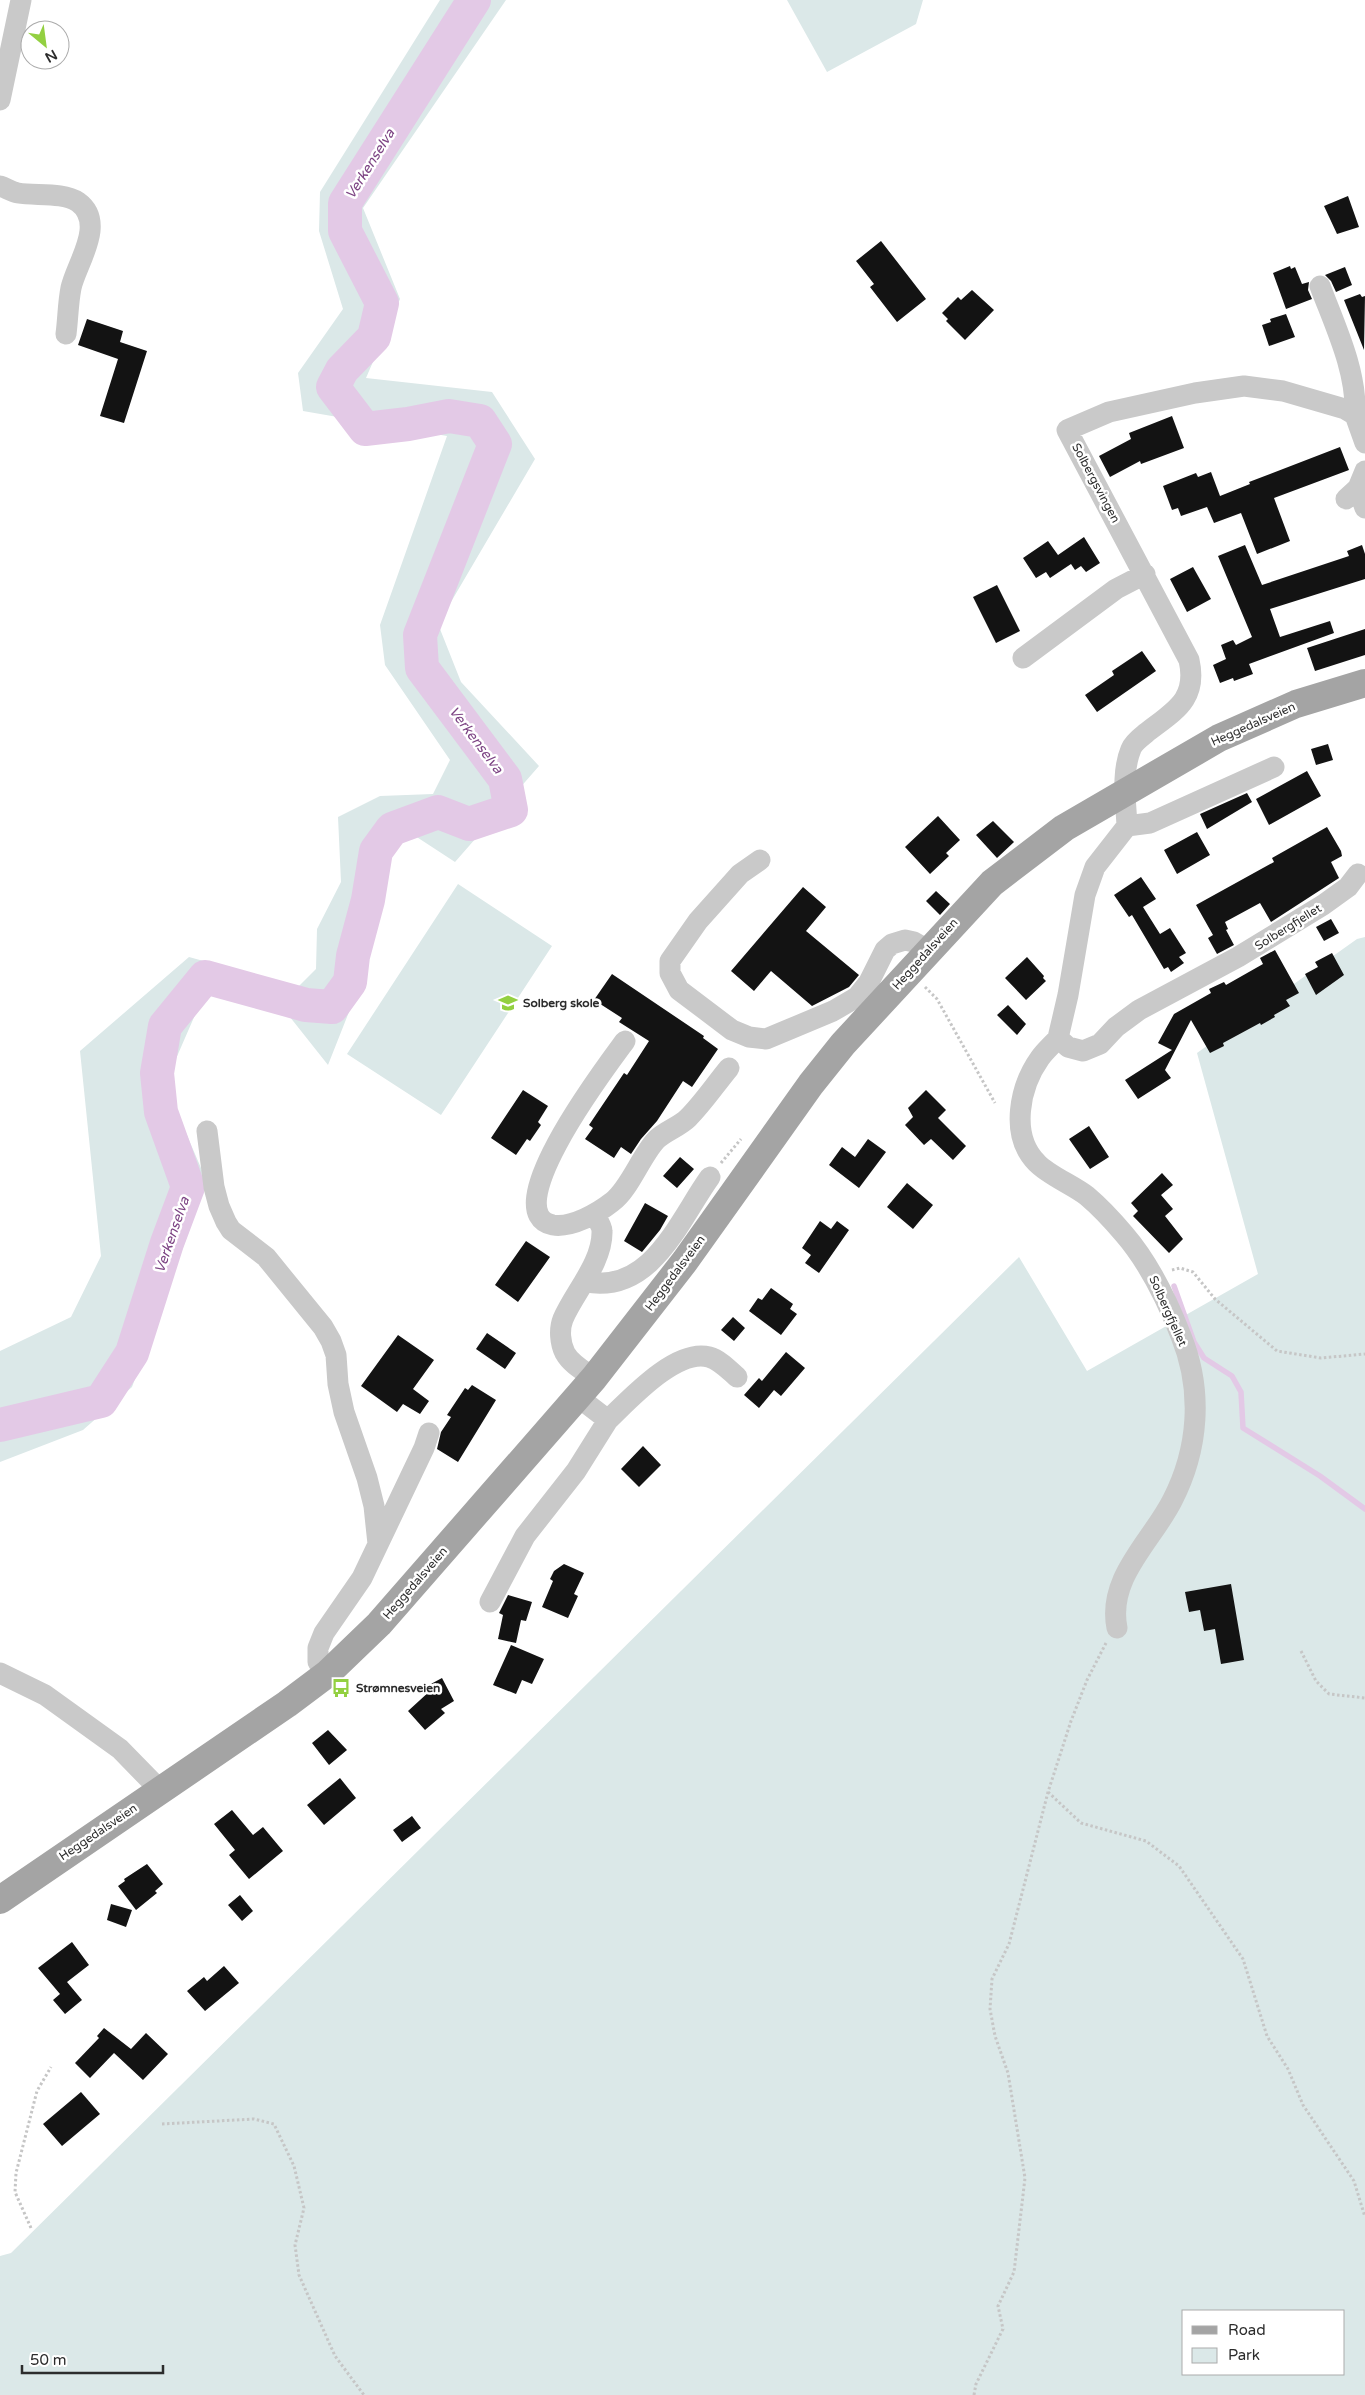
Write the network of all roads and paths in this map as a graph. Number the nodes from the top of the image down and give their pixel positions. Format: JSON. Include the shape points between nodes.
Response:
{"nodes":[{"id":1,"x":21,"y":0,"type":"edge"},
{"id":2,"x":0,"y":100,"type":"edge"},
{"id":3,"x":0,"y":186,"type":"edge"},
{"id":4,"x":1320,"y":286,"type":"dead end"},
{"id":5,"x":66,"y":334,"type":"dead end"},
{"id":6,"x":1355,"y":415,"type":"junction"},
{"id":7,"x":1365,"y":443,"type":"edge"},
{"id":8,"x":1145,"y":574,"type":"junction"},
{"id":9,"x":1023,"y":658,"type":"dead end"},
{"id":10,"x":1365,"y":683,"type":"edge"},
{"id":11,"x":1274,"y":767,"type":"dead end"},
{"id":12,"x":1125,"y":792,"type":"junction"},
{"id":13,"x":1127,"y":826,"type":"junction"},
{"id":14,"x":760,"y":860,"type":"dead end"},
{"id":15,"x":1358,"y":874,"type":"dead end"},
{"id":16,"x":928,"y":950,"type":"junction"},
{"id":17,"x":924,"y":986,"type":"dead end"},
{"id":18,"x":1058,"y":1038,"type":"junction"},
{"id":19,"x":625,"y":1041,"type":"dead end"},
{"id":20,"x":729,"y":1068,"type":"dead end"},
{"id":21,"x":995,"y":1103,"type":"dead end"},
{"id":22,"x":207,"y":1131,"type":"dead end"},
{"id":23,"x":710,"y":1177,"type":"dead end"},
{"id":24,"x":594,"y":1214,"type":"junction"},
{"id":25,"x":1154,"y":1276,"type":"junction"},
{"id":26,"x":586,"y":1282,"type":"junction"},
{"id":27,"x":1365,"y":1354,"type":"edge"},
{"id":28,"x":737,"y":1377,"type":"dead end"},
{"id":29,"x":586,"y":1387,"type":"junction"},
{"id":30,"x":608,"y":1420,"type":"junction"},
{"id":31,"x":429,"y":1433,"type":"dead end"},
{"id":32,"x":378,"y":1544,"type":"junction"},
{"id":33,"x":490,"y":1602,"type":"dead end"},
{"id":34,"x":1117,"y":1628,"type":"joint"},
{"id":35,"x":1301,"y":1651,"type":"dead end"},
{"id":36,"x":0,"y":1673,"type":"edge"},
{"id":37,"x":327,"y":1674,"type":"junction"},
{"id":38,"x":1365,"y":1698,"type":"edge"},
{"id":39,"x":160,"y":1790,"type":"junction"},
{"id":40,"x":1048,"y":1792,"type":"junction"},
{"id":41,"x":0,"y":1900,"type":"edge"},
{"id":42,"x":51,"y":2067,"type":"dead end"},
{"id":43,"x":162,"y":2124,"type":"dead end"},
{"id":44,"x":1365,"y":2217,"type":"edge"},
{"id":45,"x":32,"y":2228,"type":"dead end"},
{"id":46,"x":364,"y":2395,"type":"edge"},
{"id":47,"x":974,"y":2395,"type":"edge"}],
"edges":[{"from":1,"to":2,"type":"street"},
{"from":3,"to":5,"type":"street","via":[[16,193],[66,198],[78,202],[86,212],[91,226],[89,240],[71,287]]},
{"from":4,"to":6,"type":"street","via":[[1356,397]]},
{"from":6,"to":7,"type":"street"},
{"from":6,"to":8,"type":"street","name":"Solbergsvingen","via":[[1292,393],[1244,386],[1109,412],[1067,430]]},
{"from":8,"to":9,"type":"street","via":[[1116,589]]},
{"from":8,"to":12,"type":"street","name":"Solbergsvingen","via":[[1189,660],[1193,677],[1188,695],[1178,708],[1131,748]]},
{"from":10,"to":12,"type":"main road","name":"Heggedalsveien","via":[[1296,704],[1219,738]]},
{"from":11,"to":13,"type":"street","via":[[1150,823]]},
{"from":12,"to":13,"type":"street"},
{"from":12,"to":16,"type":"main road","name":"Heggedalsveien","via":[[1064,828],[1025,856],[992,883]]},
{"from":13,"to":18,"type":"street","name":"Solbergfjellet","via":[[1096,867],[1085,896]]},
{"from":14,"to":16,"type":"street","via":[[740,874],[698,921],[670,960],[670,973],[679,990],[732,1030],[749,1038],[766,1039],[833,1011],[857,997],[869,982],[885,950],[892,944],[905,940]]},
{"from":15,"to":18,"type":"street","name":"Solbergfjellet","via":[[1348,887],[1315,910],[1238,957],[1139,1010],[1100,1044],[1083,1051],[1068,1047]]},
{"from":16,"to":29,"type":"main road","name":"Heggedalsveien","via":[[811,1084],[685,1261]]},
{"from":17,"to":21,"type":"path","via":[[937,1000]]},
{"from":18,"to":25,"type":"street","name":"Solbergfjellet","via":[[1040,1058],[1020,1107],[1020,1128],[1025,1144],[1037,1163],[1088,1196],[1125,1235]]},
{"from":19,"to":24,"type":"street","via":[[562,1133],[536,1192],[535,1205],[540,1216],[551,1225],[565,1225]]},
{"from":20,"to":24,"type":"street","via":[[687,1119],[656,1140],[614,1201]]},
{"from":22,"to":32,"type":"street","via":[[214,1187],[226,1222],[231,1230],[266,1257],[323,1326],[331,1341],[336,1354],[344,1412],[374,1506]]},
{"from":23,"to":26,"type":"street","via":[[668,1242],[640,1271],[612,1282]]},
{"from":24,"to":26,"type":"street","via":[[602,1230]]},
{"from":25,"to":27,"type":"path","via":[[1180,1268],[1193,1272],[1215,1299],[1277,1351],[1321,1358]]},
{"from":25,"to":34,"type":"street","name":"Solbergfjellet","via":[[1182,1338],[1194,1377],[1193,1443],[1172,1500],[1118,1587]]},
{"from":26,"to":29,"type":"street","via":[[562,1320],[560,1338],[565,1353]]},
{"from":28,"to":30,"type":"street","via":[[717,1360],[689,1357],[663,1372]]},
{"from":29,"to":30,"type":"street"},
{"from":29,"to":37,"type":"main road","name":"Heggedalsveien","via":[[379,1624]]},
{"from":30,"to":33,"type":"street","via":[[576,1471],[525,1536]]},
{"from":31,"to":32,"type":"street"},
{"from":32,"to":37,"type":"street","via":[[362,1578],[324,1633],[318,1648],[318,1662]]},
{"from":34,"to":40,"type":"path","via":[[1103,1647],[1087,1680]]},
{"from":35,"to":38,"type":"path","via":[[1316,1681],[1329,1694]]},
{"from":36,"to":39,"type":"street","via":[[45,1695],[120,1749]]},
{"from":37,"to":39,"type":"main road","name":"Heggedalsveien"},
{"from":39,"to":41,"type":"main road","name":"Heggedalsveien"},
{"from":40,"to":44,"type":"path","via":[[1081,1823],[1146,1841],[1179,1866],[1243,1959],[1267,2036],[1288,2070],[1303,2105],[1354,2181]]},
{"from":40,"to":47,"type":"path","via":[[1009,1944],[992,1979],[990,2009],[1008,2073],[1025,2178],[1014,2272],[998,2306],[1003,2329],[976,2384]]},
{"from":42,"to":45,"type":"path","via":[[37,2091],[16,2173],[15,2192]]},
{"from":43,"to":46,"type":"path","via":[[254,2118],[274,2124],[294,2166],[304,2208],[295,2245],[299,2275],[335,2356]]}]}
